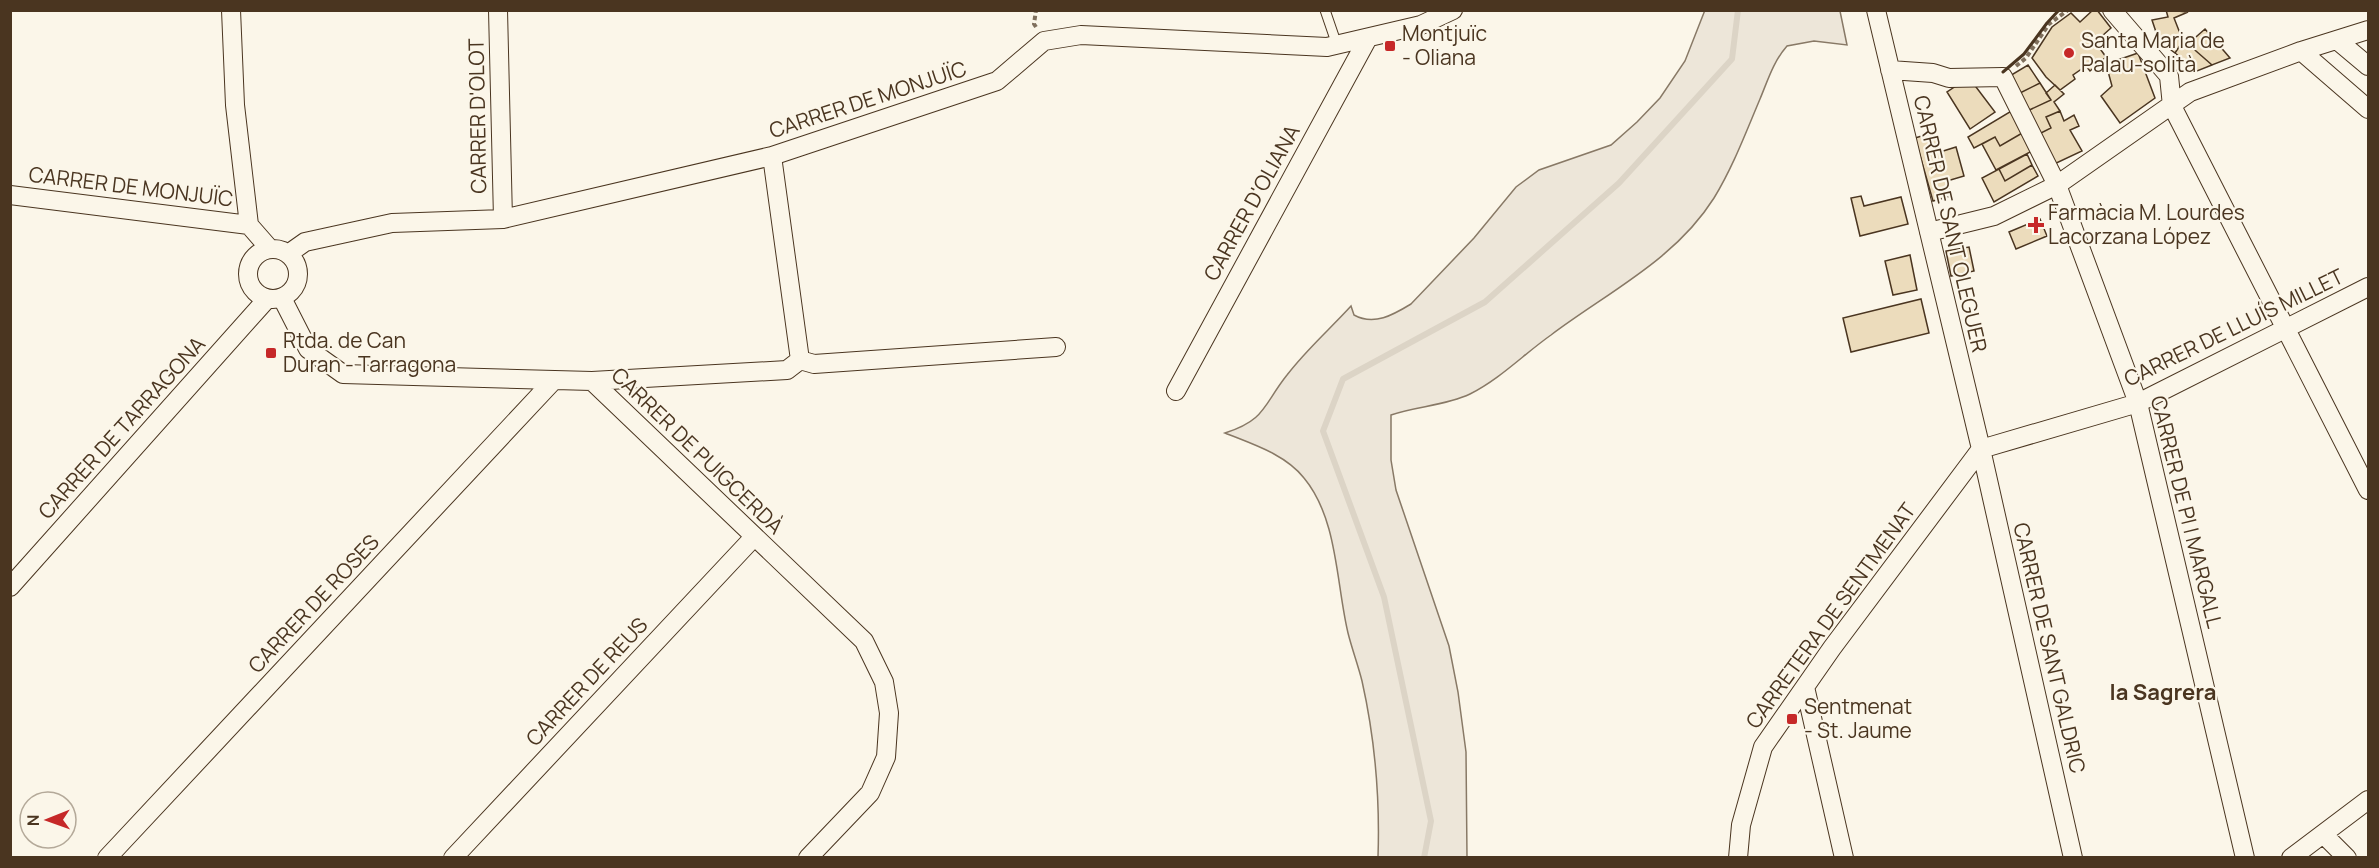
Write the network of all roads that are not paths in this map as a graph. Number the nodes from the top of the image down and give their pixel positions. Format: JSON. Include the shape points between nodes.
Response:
{"nodes":[{"id":1,"x":231,"y":10,"type":"edge"},
{"id":2,"x":498,"y":10,"type":"edge"},
{"id":3,"x":1325,"y":10,"type":"edge"},
{"id":4,"x":1453,"y":10,"type":"edge"},
{"id":5,"x":1876,"y":10,"type":"edge"},
{"id":6,"x":2112,"y":10,"type":"edge"},
{"id":7,"x":2368,"y":30,"type":"edge"},
{"id":8,"x":1368,"y":38,"type":"junction"},
{"id":9,"x":2337,"y":40,"type":"junction"},
{"id":10,"x":1337,"y":45,"type":"junction"},
{"id":11,"x":2301,"y":51,"type":"junction"},
{"id":12,"x":2368,"y":66,"type":"edge"},
{"id":13,"x":1890,"y":70,"type":"junction"},
{"id":14,"x":2172,"y":106,"type":"junction"},
{"id":15,"x":2368,"y":109,"type":"edge"},
{"id":16,"x":772,"y":156,"type":"junction"},
{"id":17,"x":2057,"y":184,"type":"junction"},
{"id":18,"x":10,"y":195,"type":"edge"},
{"id":19,"x":503,"y":219,"type":"junction"},
{"id":20,"x":249,"y":225,"type":"junction"},
{"id":21,"x":1929,"y":232,"type":"junction"},
{"id":22,"x":279,"y":251,"type":"junction"},
{"id":23,"x":2368,"y":287,"type":"edge"},
{"id":24,"x":275,"y":298,"type":"junction"},
{"id":25,"x":2287,"y":328,"type":"junction"},
{"id":26,"x":1056,"y":347,"type":"dead end"},
{"id":27,"x":800,"y":360,"type":"junction"},
{"id":28,"x":554,"y":380,"type":"junction"},
{"id":29,"x":592,"y":381,"type":"junction"},
{"id":30,"x":1176,"y":391,"type":"dead end"},
{"id":31,"x":2138,"y":403,"type":"junction"},
{"id":32,"x":1981,"y":449,"type":"junction"},
{"id":33,"x":2368,"y":490,"type":"edge"},
{"id":34,"x":754,"y":537,"type":"junction"},
{"id":35,"x":10,"y":587,"type":"edge"},
{"id":36,"x":1805,"y":687,"type":"junction"},
{"id":37,"x":2368,"y":800,"type":"edge"},
{"id":38,"x":2323,"y":834,"type":"junction"},
{"id":39,"x":107,"y":858,"type":"edge"},
{"id":40,"x":453,"y":858,"type":"edge"},
{"id":41,"x":808,"y":858,"type":"edge"},
{"id":42,"x":1738,"y":858,"type":"edge"},
{"id":43,"x":1844,"y":858,"type":"edge"},
{"id":44,"x":2073,"y":858,"type":"edge"},
{"id":45,"x":2245,"y":858,"type":"edge"},
{"id":46,"x":2291,"y":858,"type":"edge"},
{"id":47,"x":2347,"y":858,"type":"edge"}],
"edges":[{"from":1,"to":20,"type":"street","via":[[235,105]]},
{"from":2,"to":19,"type":"street","name":"CARRER D'OLOT"},
{"from":3,"to":10,"type":"lane"},
{"from":4,"to":8,"type":"street","name":"CARRER DE MONJUÏC","via":[[1421,25]]},
{"from":5,"to":13,"type":"street","name":"CARRER DE SANT OLEGUER"},
{"from":6,"to":14,"type":"street","via":[[2169,75]]},
{"from":7,"to":9,"type":"street"},
{"from":8,"to":10,"type":"street","name":"CARRER DE MONJUÏC"},
{"from":8,"to":30,"type":"street","name":"CARRER D'OLIANA"},
{"from":9,"to":11,"type":"street"},
{"from":9,"to":12,"type":"street"},
{"from":10,"to":16,"type":"street","name":"CARRER DE MONJUÏC","via":[[1081,35],[1044,40],[998,81]]},
{"from":11,"to":14,"type":"street","via":[[2190,92]]},
{"from":11,"to":15,"type":"street"},
{"from":13,"to":17,"type":"street","name":"CARRER DE PI I MARGALL","via":[[1949,78],[2003,77]]},
{"from":13,"to":21,"type":"street","name":"CARRER DE SANT OLEGUER"},
{"from":14,"to":17,"type":"street"},
{"from":14,"to":25,"type":"street"},
{"from":16,"to":19,"type":"street","name":"CARRER DE MONJUÏC"},
{"from":16,"to":27,"type":"street"},
{"from":17,"to":21,"type":"street","via":[[1994,216]]},
{"from":17,"to":31,"type":"street","name":"CARRER DE PI I MARGALL"},
{"from":18,"to":20,"type":"street","name":"CARRER DE MONJUÏC"},
{"from":19,"to":22,"type":"street","name":"CARRER DE MONJUÏC","via":[[392,223]]},
{"from":20,"to":22,"type":"street","name":"CARRER DE MONJUÏC"},
{"from":21,"to":32,"type":"street","name":"CARRER DE SANT OLEGUER"},
{"from":22,"to":24,"type":"street","via":[[297,267],[298,276],[295,286]]},
{"from":22,"to":24,"type":"street","via":[[262,252],[252,260],[248,277],[255,292]]},
{"from":23,"to":25,"type":"street","name":"CARRER DE LLUÍS MILLET"},
{"from":24,"to":28,"type":"street","name":"CARRER DE PUIGCERDÀ","via":[[308,349],[343,374]]},
{"from":24,"to":35,"type":"street","name":"CARRER DE TARRAGONA"},
{"from":25,"to":31,"type":"street","name":"CARRER DE LLUÍS MILLET"},
{"from":25,"to":33,"type":"street"},
{"from":26,"to":27,"type":"street","via":[[814,364]]},
{"from":27,"to":29,"type":"street","via":[[787,370]]},
{"from":28,"to":29,"type":"street","name":"CARRER DE PUIGCERDÀ"},
{"from":28,"to":39,"type":"street","name":"CARRER DE ROSES"},
{"from":29,"to":34,"type":"street","name":"CARRER DE PUIGCERDÀ"},
{"from":31,"to":32,"type":"street","name":"CARRER DE LLUÍS MILLET"},
{"from":31,"to":45,"type":"street","name":"CARRER DE PI I MARGALL"},
{"from":32,"to":36,"type":"street","name":"CARRETERA DE SENTMENAT"},
{"from":32,"to":44,"type":"street","name":"CARRER DE SANT GALDRIC"},
{"from":34,"to":40,"type":"street","name":"CARRER DE REUS"},
{"from":34,"to":41,"type":"street","name":"CARRER DE PUIGCERDÀ","via":[[864,641],[884,682],[889,713],[886,756],[870,793]]},
{"from":36,"to":42,"type":"street","name":"CARRETERA DE SENTMENAT","via":[[1764,747],[1741,825]]},
{"from":36,"to":43,"type":"street"},
{"from":37,"to":38,"type":"street"},
{"from":38,"to":46,"type":"street"},
{"from":38,"to":47,"type":"street"}]}
